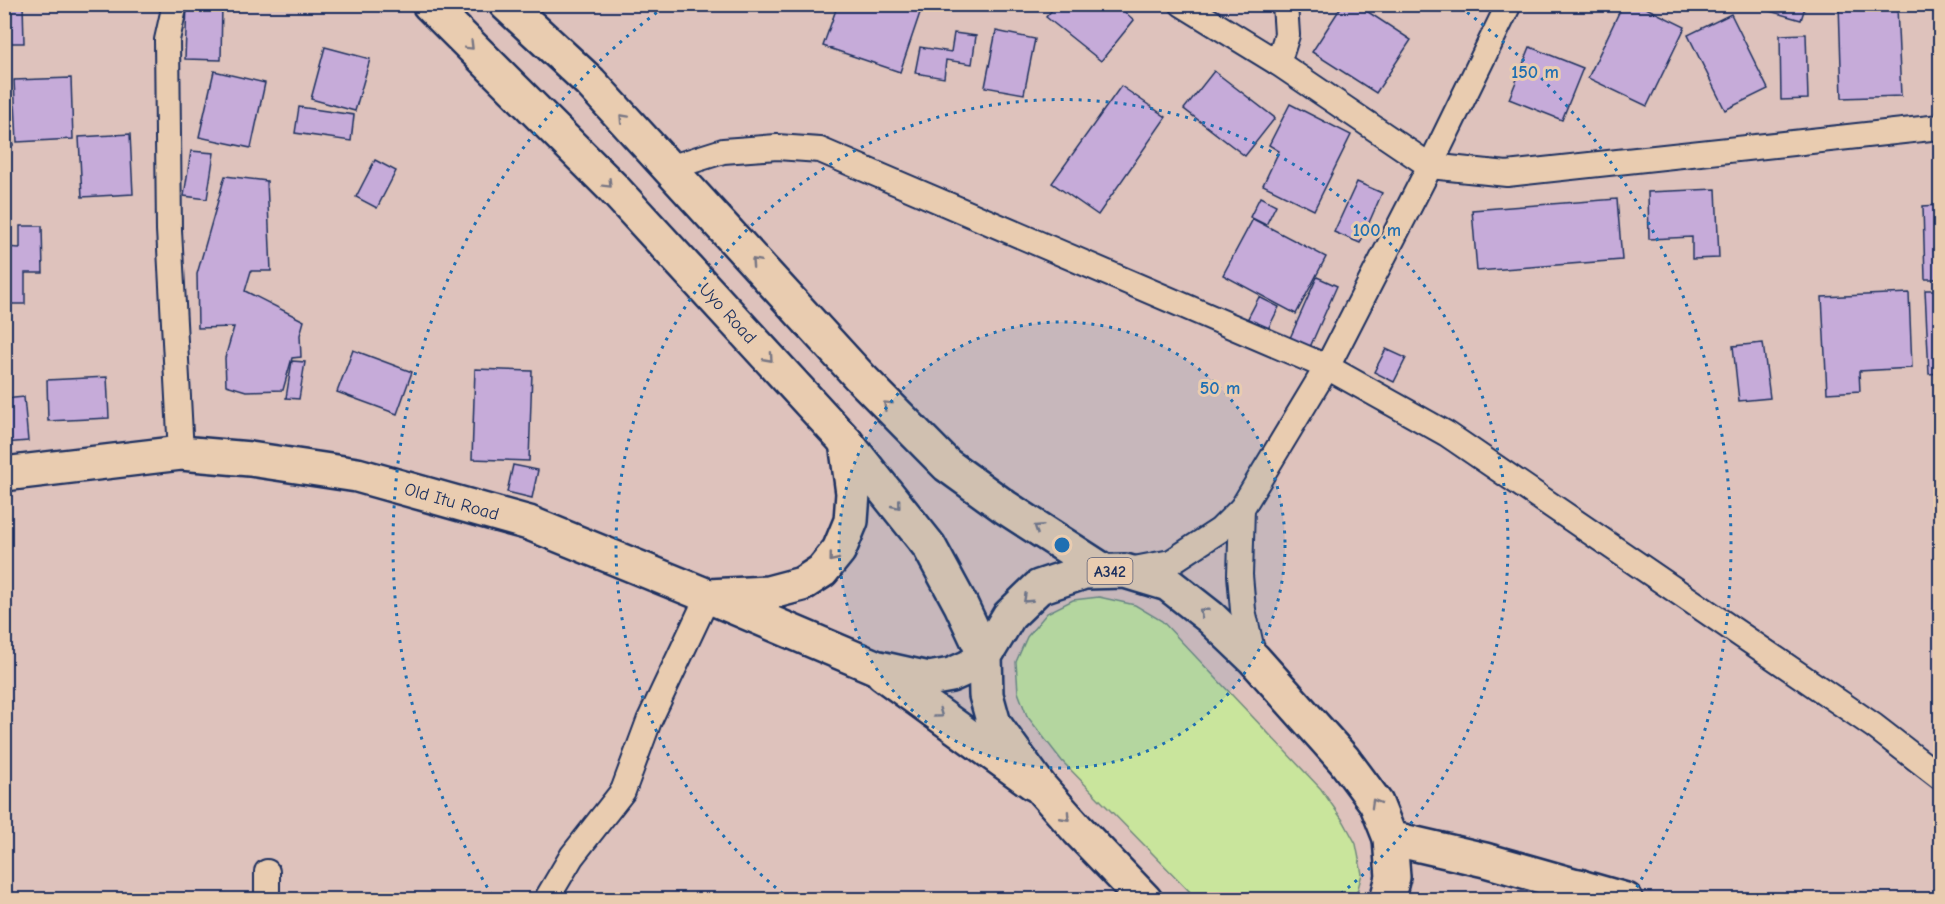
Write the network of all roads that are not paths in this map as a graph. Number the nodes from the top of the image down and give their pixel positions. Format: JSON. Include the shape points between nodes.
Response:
{"nodes":[{"id":1,"x":176,"y":4,"type":"edge"},
{"id":2,"x":429,"y":4,"type":"edge"},
{"id":3,"x":506,"y":4,"type":"edge"},
{"id":4,"x":1182,"y":4,"type":"edge"},
{"id":5,"x":1285,"y":4,"type":"edge"},
{"id":6,"x":1509,"y":4,"type":"edge"},
{"id":7,"x":1278,"y":63,"type":"junction"},
{"id":8,"x":1941,"y":127,"type":"edge"},
{"id":9,"x":1430,"y":166,"type":"junction"},
{"id":10,"x":669,"y":168,"type":"junction"},
{"id":11,"x":1327,"y":367,"type":"junction"},
{"id":12,"x":846,"y":442,"type":"junction"},
{"id":13,"x":181,"y":453,"type":"junction"},
{"id":14,"x":4,"y":474,"type":"edge"},
{"id":15,"x":1242,"y":508,"type":"junction"},
{"id":16,"x":1114,"y":571,"type":"junction"},
{"id":17,"x":708,"y":596,"type":"junction"},
{"id":18,"x":985,"y":656,"type":"junction"},
{"id":19,"x":1254,"y":659,"type":"junction"},
{"id":20,"x":875,"y":668,"type":"junction"},
{"id":21,"x":1941,"y":777,"type":"edge"},
{"id":22,"x":1040,"y":787,"type":"junction"},
{"id":23,"x":1390,"y":838,"type":"junction"},
{"id":24,"x":267,"y":872,"type":"dead end"},
{"id":25,"x":1566,"y":893,"type":"edge"},
{"id":26,"x":267,"y":900,"type":"edge"},
{"id":27,"x":546,"y":900,"type":"edge"},
{"id":28,"x":1145,"y":900,"type":"edge"},
{"id":29,"x":1387,"y":900,"type":"edge"},
{"id":30,"x":1626,"y":900,"type":"edge"}],
"edges":[{"from":1,"to":13,"type":"street","via":[[167,40],[168,230]]},
{"from":2,"to":12,"type":"main road","name":"Uyo Road","one_way":true,"via":[[613,188]]},
{"from":10,"to":3,"type":"main road","number":"A342","one_way":true,"via":[[590,82]]},
{"from":4,"to":7,"type":"street"},
{"from":5,"to":7,"type":"street","via":[[1287,35]]},
{"from":6,"to":9,"type":"street"},
{"from":7,"to":9,"type":"street"},
{"from":8,"to":9,"type":"street","via":[[1507,174]]},
{"from":9,"to":11,"type":"street"},
{"from":10,"to":11,"type":"street","via":[[723,151],[777,147],[820,150]]},
{"from":16,"to":10,"type":"main road","number":"A342","one_way":true,"via":[[1005,507],[947,465],[860,377]]},
{"from":11,"to":15,"type":"street"},
{"from":11,"to":21,"type":"street","via":[[1447,434],[1874,726]]},
{"from":12,"to":17,"type":"main road","one_way":true,"via":[[853,493],[851,521],[839,550],[822,571],[801,584],[768,593]]},
{"from":12,"to":18,"type":"main road","name":"Uyo Road","one_way":true,"via":[[929,546]]},
{"from":13,"to":14,"type":"main road","name":"Old Itu Road"},
{"from":13,"to":17,"type":"main road","name":"Old Itu Road","via":[[357,475],[529,522]]},
{"from":15,"to":16,"type":"street","via":[[1220,530],[1171,562]]},
{"from":15,"to":19,"type":"street","via":[[1240,575]]},
{"from":16,"to":18,"type":"main road","number":"A342","one_way":true,"via":[[1084,572],[1039,587],[1008,616]]},
{"from":19,"to":16,"type":"main road","number":"A342","one_way":true,"via":[[1168,584]]},
{"from":17,"to":20,"type":"main road","name":"Old Itu Road"},
{"from":17,"to":27,"type":"street","via":[[649,721],[623,791],[572,856]]},
{"from":18,"to":20,"type":"main road","via":[[951,675],[929,679]]},
{"from":18,"to":22,"type":"main road","via":[[986,695],[994,724]]},
{"from":23,"to":19,"type":"main road","number":"A342","one_way":true,"via":[[1376,803],[1344,760]]},
{"from":20,"to":22,"type":"main road","one_way":true},
{"from":22,"to":28,"type":"main road","one_way":true},
{"from":23,"to":25,"type":"main road","via":[[1485,860]]},
{"from":23,"to":29,"type":"main road","number":"A342","via":[[1393,877]]},
{"from":24,"to":26,"type":"street"},
{"from":25,"to":30,"type":"main road"}]}
